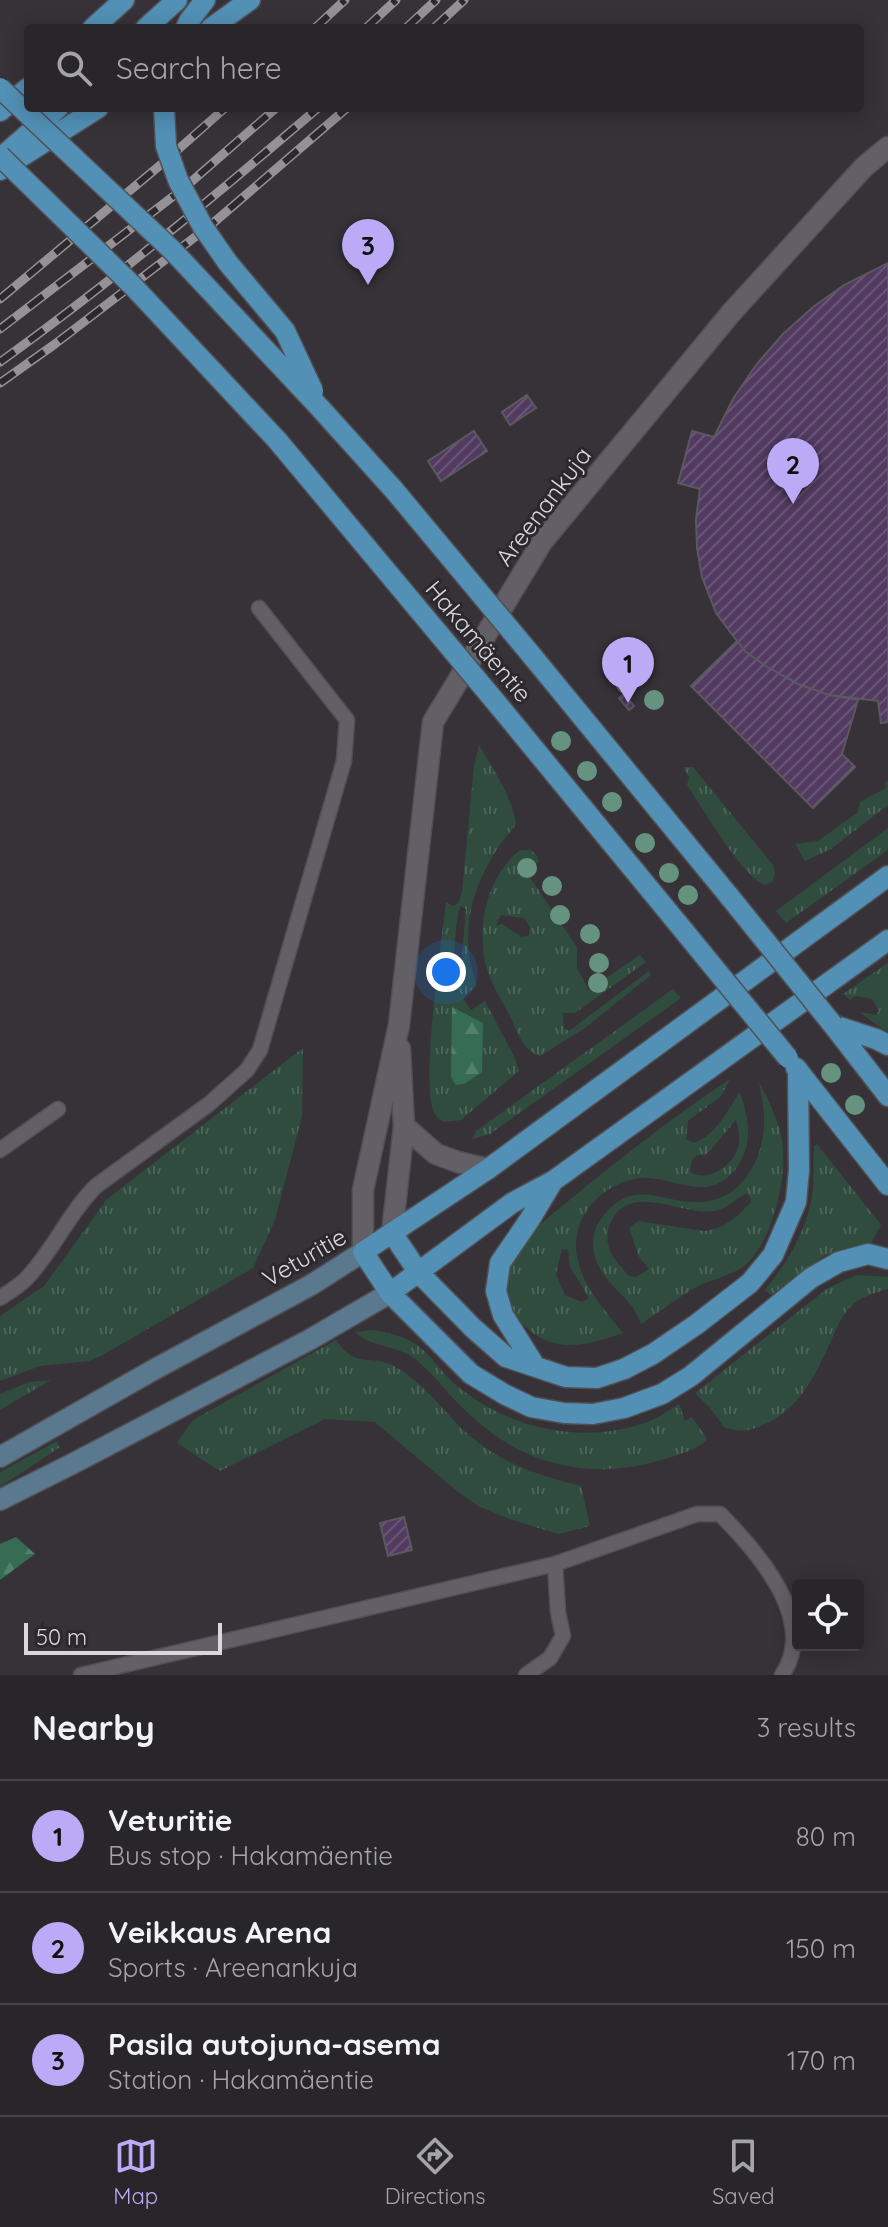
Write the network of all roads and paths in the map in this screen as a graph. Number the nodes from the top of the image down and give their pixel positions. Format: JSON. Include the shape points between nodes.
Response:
{"nodes":[{"id":1,"x":124,"y":0,"type":"edge"},
{"id":2,"x":177,"y":0,"type":"edge"},
{"id":3,"x":205,"y":0,"type":"edge"},
{"id":4,"x":250,"y":0,"type":"edge"},
{"id":5,"x":97,"y":24,"type":"edge"},
{"id":6,"x":150,"y":24,"type":"edge"},
{"id":7,"x":188,"y":24,"type":"edge"},
{"id":8,"x":217,"y":24,"type":"edge"},
{"id":9,"x":0,"y":88,"type":"edge"},
{"id":10,"x":24,"y":91,"type":"edge"},
{"id":11,"x":0,"y":111,"type":"edge"},
{"id":12,"x":24,"y":111,"type":"edge"},
{"id":13,"x":25,"y":112,"type":"edge"},
{"id":14,"x":53,"y":112,"type":"edge"},
{"id":15,"x":92,"y":112,"type":"edge"},
{"id":16,"x":164,"y":112,"type":"edge"},
{"id":17,"x":888,"y":147,"type":"edge"},
{"id":18,"x":0,"y":158,"type":"edge"},
{"id":19,"x":0,"y":170,"type":"edge"},
{"id":20,"x":321,"y":409,"type":"junction"},
{"id":21,"x":259,"y":608,"type":"dead end"},
{"id":22,"x":888,"y":876,"type":"edge"},
{"id":23,"x":888,"y":940,"type":"edge"},
{"id":24,"x":399,"y":1025,"type":"junction"},
{"id":25,"x":833,"y":1025,"type":"junction"},
{"id":26,"x":888,"y":1045,"type":"edge"},
{"id":27,"x":793,"y":1064,"type":"junction"},
{"id":28,"x":888,"y":1096,"type":"edge"},
{"id":29,"x":58,"y":1109,"type":"dead end"},
{"id":30,"x":404,"y":1126,"type":"junction"},
{"id":31,"x":0,"y":1150,"type":"edge"},
{"id":32,"x":488,"y":1169,"type":"junction"},
{"id":33,"x":553,"y":1181,"type":"junction"},
{"id":34,"x":888,"y":1185,"type":"edge"},
{"id":35,"x":392,"y":1233,"type":"junction"},
{"id":36,"x":363,"y":1252,"type":"junction"},
{"id":37,"x":888,"y":1259,"type":"edge"},
{"id":38,"x":419,"y":1273,"type":"junction"},
{"id":39,"x":390,"y":1293,"type":"junction"},
{"id":40,"x":0,"y":1298,"type":"edge"},
{"id":41,"x":535,"y":1366,"type":"junction"},
{"id":42,"x":0,"y":1457,"type":"edge"},
{"id":43,"x":0,"y":1500,"type":"edge"},
{"id":44,"x":555,"y":1564,"type":"junction"},
{"id":45,"x":785,"y":1674,"type":"edge"},
{"id":46,"x":81,"y":1675,"type":"edge"},
{"id":47,"x":526,"y":1675,"type":"edge"}],
"edges":[{"from":1,"to":5,"type":"main road"},
{"from":2,"to":6,"type":"main road"},
{"from":3,"to":7,"type":"main road"},
{"from":4,"to":8,"type":"main road"},
{"from":9,"to":12,"type":"main road","name":"Hakamäentie","bridge":true},
{"from":10,"to":11,"type":"main road"},
{"from":13,"to":20,"type":"main road","name":"Hakamäentie","bridge":true,"via":[[172,250]]},
{"from":14,"to":18,"type":"main road"},
{"from":15,"to":19,"type":"main road"},
{"from":16,"to":20,"type":"main road","bridge":true,"via":[[166,146],[178,180],[228,263],[285,331]]},
{"from":17,"to":24,"type":"street","name":"Areenankuja","via":[[731,313],[542,542],[433,722]]},
{"from":18,"to":27,"type":"main road","name":"Hakamäentie","bridge":true,"via":[[133,286],[277,440]]},
{"from":20,"to":25,"type":"main road","name":"Hakamäentie","bridge":true,"via":[[533,657]]},
{"from":21,"to":40,"type":"lane","via":[[347,720],[344,761],[260,1050],[247,1070],[209,1104],[96,1186],[24,1282]]},
{"from":22,"to":32,"type":"main road","name":"Veturitie"},
{"from":23,"to":33,"type":"main road"},
{"from":24,"to":30,"type":"street","name":"Areenankuja"},
{"from":24,"to":36,"type":"street","name":"Areenankuja","via":[[365,1180]]},
{"from":25,"to":26,"type":"main road"},
{"from":25,"to":28,"type":"main road","name":"Hakamäentie"},
{"from":27,"to":34,"type":"main road","name":"Hakamäentie"},
{"from":27,"to":41,"type":"main road","via":[[796,1202],[773,1255],[750,1283],[624,1369],[597,1378],[566,1377]]},
{"from":29,"to":31,"type":"lane"},
{"from":30,"to":32,"type":"street","via":[[436,1154]]},
{"from":30,"to":35,"type":"street","name":"Areenankuja"},
{"from":32,"to":35,"type":"main road","name":"Veturitie"},
{"from":33,"to":38,"type":"main road","via":[[512,1203]]},
{"from":33,"to":41,"type":"main road","via":[[500,1263],[496,1291],[503,1315]]},
{"from":35,"to":36,"type":"main road","name":"Veturitie"},
{"from":35,"to":38,"type":"main road"},
{"from":36,"to":39,"type":"main road"},
{"from":36,"to":42,"type":"main road","name":"Veturitie"},
{"from":37,"to":39,"type":"main road","via":[[868,1254],[839,1262],[662,1394],[593,1414],[531,1407],[504,1394],[471,1374]]},
{"from":38,"to":39,"type":"main road"},
{"from":38,"to":41,"type":"main road","via":[[506,1357]]},
{"from":39,"to":43,"type":"main road"},
{"from":44,"to":45,"type":"lane","via":[[697,1514],[720,1514],[748,1542],[792,1617],[792,1651]]},
{"from":44,"to":46,"type":"lane"},
{"from":44,"to":47,"type":"lane","via":[[563,1636],[550,1658]]}]}
